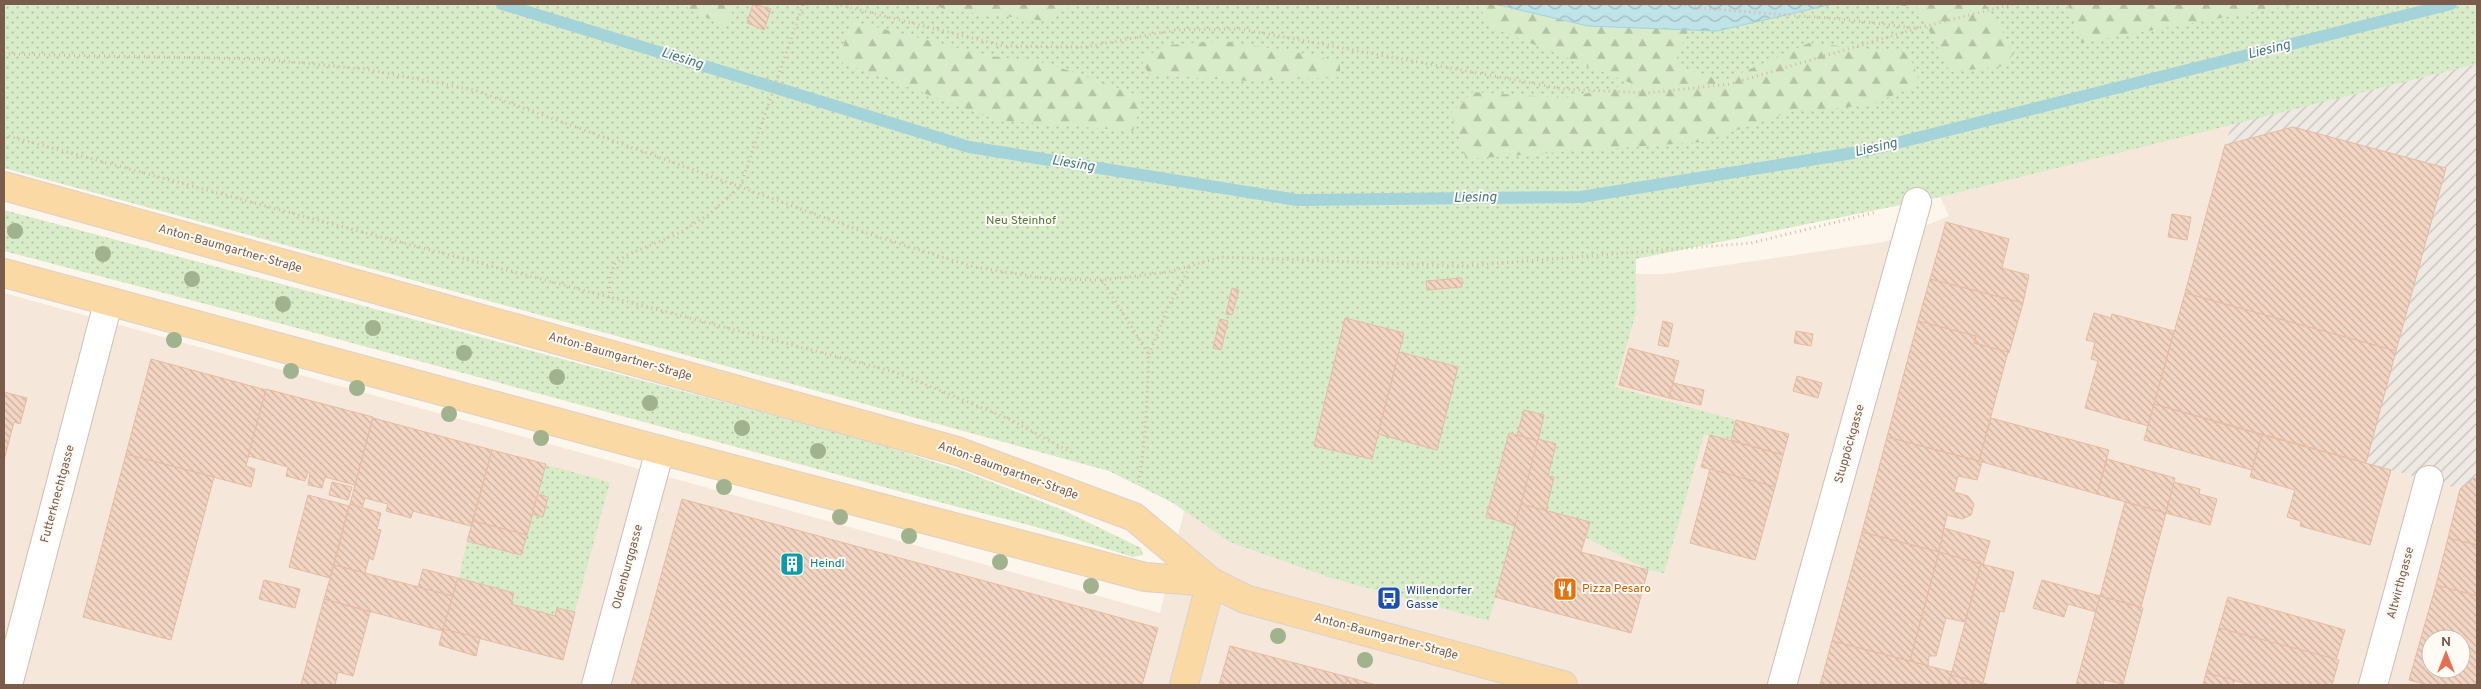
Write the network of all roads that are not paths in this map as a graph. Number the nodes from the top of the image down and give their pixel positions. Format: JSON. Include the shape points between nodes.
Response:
{"nodes":[{"id":1,"x":4,"y":186,"type":"edge"},
{"id":2,"x":1918,"y":202,"type":"road end"},
{"id":3,"x":4,"y":273,"type":"edge"},
{"id":4,"x":108,"y":303,"type":"junction"},
{"id":5,"x":660,"y":450,"type":"junction"},
{"id":6,"x":2429,"y":480,"type":"dead end"},
{"id":7,"x":1211,"y":582,"type":"junction"},
{"id":8,"x":8,"y":685,"type":"edge"},
{"id":9,"x":596,"y":685,"type":"edge"},
{"id":10,"x":1184,"y":685,"type":"edge"},
{"id":11,"x":1563,"y":685,"type":"edge"},
{"id":12,"x":1782,"y":685,"type":"edge"},
{"id":13,"x":2373,"y":685,"type":"edge"}],
"edges":[{"from":1,"to":7,"type":"main road","name":"Anton-Baumgartner-Straße","via":[[957,451],[1134,517]]},
{"from":2,"to":12,"type":"street","name":"Stuppöckgasse"},
{"from":3,"to":4,"type":"main road","name":"Anton-Baumgartner-Straße"},
{"from":4,"to":5,"type":"main road","name":"Anton-Baumgartner-Straße"},
{"from":4,"to":8,"type":"street","name":"Futterknechtgasse"},
{"from":5,"to":7,"type":"main road","name":"Anton-Baumgartner-Straße","via":[[1145,577]]},
{"from":5,"to":9,"type":"street","name":"Oldenburggasse"},
{"from":6,"to":13,"type":"street","name":"Altwirthgasse"},
{"from":7,"to":10,"type":"main road"},
{"from":7,"to":11,"type":"main road","name":"Anton-Baumgartner-Straße","via":[[1245,599]]}]}
